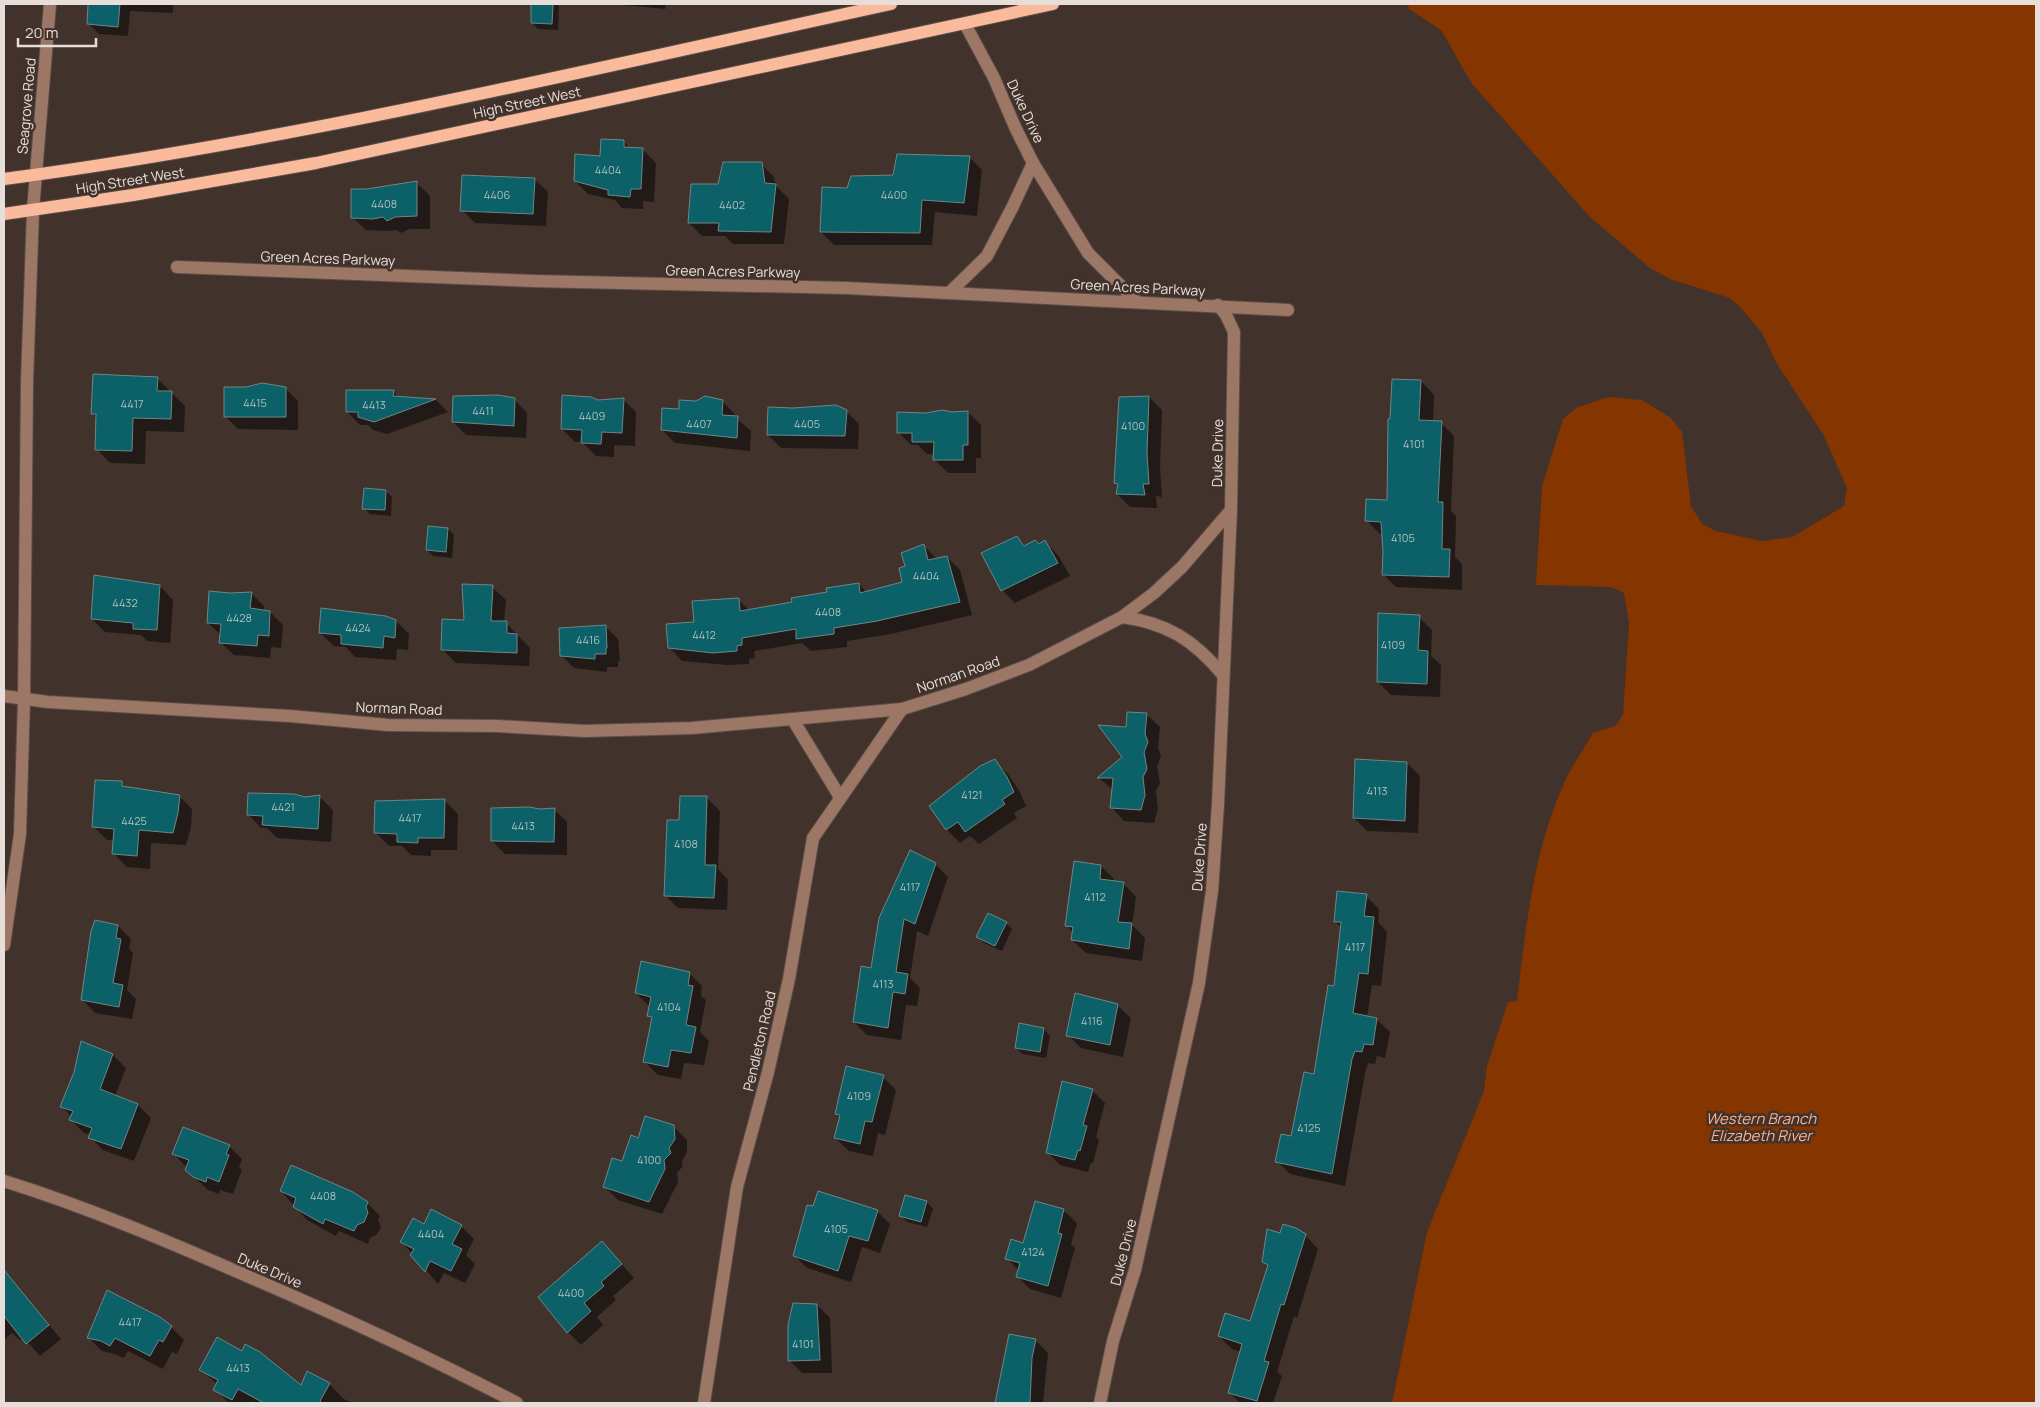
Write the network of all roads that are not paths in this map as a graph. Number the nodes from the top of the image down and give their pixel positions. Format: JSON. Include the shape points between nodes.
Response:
{"nodes":[{"id":1,"x":50,"y":4,"type":"edge"},
{"id":2,"x":891,"y":4,"type":"edge"},
{"id":3,"x":1053,"y":4,"type":"edge"},
{"id":4,"x":965,"y":24,"type":"junction"},
{"id":5,"x":1033,"y":162,"type":"junction"},
{"id":6,"x":35,"y":175,"type":"junction"},
{"id":7,"x":4,"y":179,"type":"edge"},
{"id":8,"x":33,"y":210,"type":"junction"},
{"id":9,"x":4,"y":214,"type":"edge"},
{"id":10,"x":177,"y":267,"type":"dead end"},
{"id":11,"x":949,"y":293,"type":"junction"},
{"id":12,"x":1137,"y":302,"type":"junction"},
{"id":13,"x":1218,"y":305,"type":"junction"},
{"id":14,"x":1288,"y":310,"type":"dead end"},
{"id":15,"x":1231,"y":510,"type":"junction"},
{"id":16,"x":1122,"y":617,"type":"junction"},
{"id":17,"x":1223,"y":675,"type":"junction"},
{"id":18,"x":4,"y":696,"type":"edge"},
{"id":19,"x":24,"y":699,"type":"junction"},
{"id":20,"x":902,"y":709,"type":"junction"},
{"id":21,"x":793,"y":720,"type":"junction"},
{"id":22,"x":840,"y":797,"type":"junction"},
{"id":23,"x":4,"y":945,"type":"edge"},
{"id":24,"x":4,"y":1181,"type":"edge"},
{"id":25,"x":517,"y":1403,"type":"edge"},
{"id":26,"x":704,"y":1403,"type":"edge"},
{"id":27,"x":1100,"y":1403,"type":"edge"}],
"edges":[{"from":1,"to":6,"type":"street","name":"Seagrove Road"},
{"from":2,"to":6,"type":"main road","name":"High Street West","via":[[371,116]]},
{"from":3,"to":4,"type":"main road","name":"High Street West"},
{"from":4,"to":5,"type":"street","name":"Duke Drive"},
{"from":4,"to":8,"type":"main road","name":"High Street West","via":[[316,163]]},
{"from":5,"to":11,"type":"street","via":[[987,256]]},
{"from":5,"to":12,"type":"street","name":"Duke Drive","via":[[1088,253]]},
{"from":6,"to":7,"type":"main road","name":"High Street West"},
{"from":6,"to":8,"type":"street","name":"Seagrove Road"},
{"from":8,"to":9,"type":"main road","name":"High Street West"},
{"from":8,"to":19,"type":"street","name":"Seagrove Road","via":[[27,382]]},
{"from":10,"to":11,"type":"street","name":"Green Acres Parkway"},
{"from":11,"to":12,"type":"street","name":"Green Acres Parkway"},
{"from":12,"to":13,"type":"street","name":"Green Acres Parkway"},
{"from":13,"to":14,"type":"street","name":"Green Acres Parkway"},
{"from":13,"to":15,"type":"street","name":"Duke Drive","via":[[1234,332]]},
{"from":15,"to":16,"type":"street","name":"Norman Road","via":[[1182,567]]},
{"from":15,"to":17,"type":"street","name":"Duke Drive"},
{"from":16,"to":17,"type":"street","via":[[1166,628],[1189,640]]},
{"from":16,"to":20,"type":"street","name":"Norman Road","via":[[1029,665]]},
{"from":17,"to":27,"type":"street","name":"Duke Drive","via":[[1212,892],[1199,983],[1136,1270]]},
{"from":18,"to":19,"type":"street","name":"Norman Road"},
{"from":19,"to":21,"type":"street","name":"Norman Road","via":[[388,725],[585,731],[692,728]]},
{"from":19,"to":23,"type":"street","name":"Seagrove Road","via":[[20,834]]},
{"from":20,"to":21,"type":"street","name":"Norman Road"},
{"from":20,"to":22,"type":"street","name":"Pendleton Road"},
{"from":21,"to":22,"type":"street"},
{"from":22,"to":26,"type":"street","name":"Pendleton Road","via":[[813,838],[789,979],[737,1187]]},
{"from":24,"to":25,"type":"street","name":"Duke Drive","via":[[55,1197],[170,1242],[326,1310]]}]}
